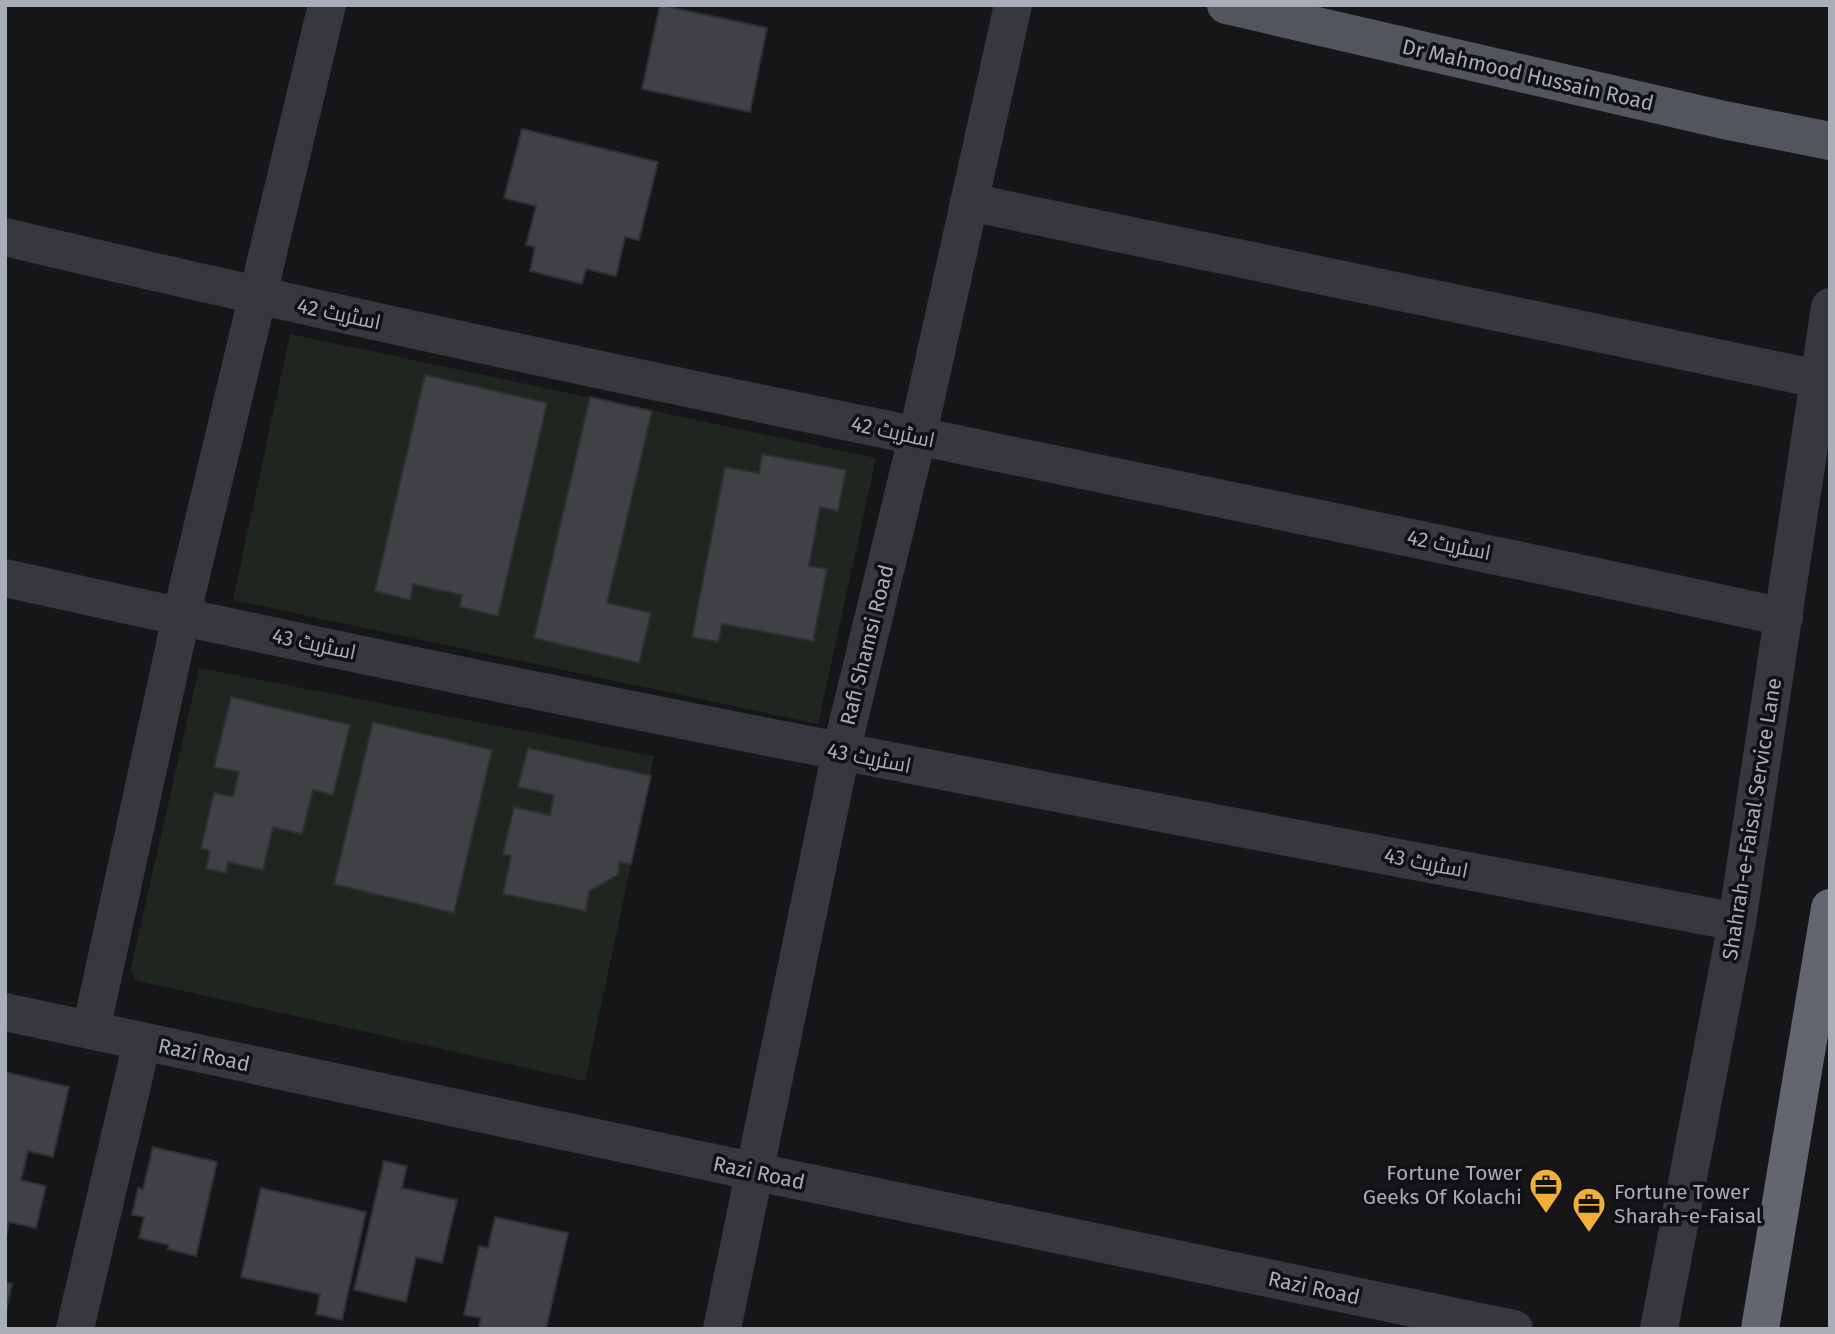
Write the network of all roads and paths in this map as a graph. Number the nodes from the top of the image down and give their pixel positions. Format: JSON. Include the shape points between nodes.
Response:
{"nodes":[{"id":1,"x":327,"y":5,"type":"edge"},
{"id":2,"x":1013,"y":5,"type":"edge"},
{"id":3,"x":1226,"y":5,"type":"edge"},
{"id":4,"x":1830,"y":141,"type":"edge"},
{"id":5,"x":969,"y":202,"type":"junction"},
{"id":6,"x":5,"y":237,"type":"edge"},
{"id":7,"x":258,"y":296,"type":"junction"},
{"id":8,"x":1830,"y":307,"type":"edge"},
{"id":9,"x":1818,"y":379,"type":"junction"},
{"id":10,"x":918,"y":438,"type":"junction"},
{"id":11,"x":5,"y":578,"type":"edge"},
{"id":12,"x":181,"y":617,"type":"junction"},
{"id":13,"x":1784,"y":617,"type":"junction"},
{"id":14,"x":841,"y":752,"type":"junction"},
{"id":15,"x":1830,"y":908,"type":"edge"},
{"id":16,"x":1737,"y":922,"type":"junction"},
{"id":17,"x":5,"y":1012,"type":"edge"},
{"id":18,"x":91,"y":1030,"type":"junction"},
{"id":19,"x":142,"y":1042,"type":"junction"},
{"id":20,"x":752,"y":1171,"type":"junction"},
{"id":21,"x":75,"y":1329,"type":"edge"},
{"id":22,"x":722,"y":1329,"type":"edge"},
{"id":23,"x":1514,"y":1329,"type":"edge"},
{"id":24,"x":1659,"y":1329,"type":"edge"},
{"id":25,"x":1760,"y":1329,"type":"edge"}],
"edges":[{"from":1,"to":7,"type":"street"},
{"from":2,"to":5,"type":"street","name":"Rafi Shamsi Road"},
{"from":3,"to":4,"type":"main road","name":"Dr Mahmood Hussain Road","via":[[1724,121]]},
{"from":5,"to":9,"type":"street"},
{"from":5,"to":10,"type":"street","name":"Rafi Shamsi Road"},
{"from":6,"to":7,"type":"street","name":"اسٹریٹ 42"},
{"from":7,"to":10,"type":"street","name":"اسٹریٹ 42"},
{"from":7,"to":12,"type":"street"},
{"from":8,"to":9,"type":"street","name":"Shahrah-e-Faisal Service Lane"},
{"from":9,"to":13,"type":"street","name":"Shahrah-e-Faisal Service Lane"},
{"from":10,"to":13,"type":"street","name":"اسٹریٹ 42"},
{"from":10,"to":14,"type":"street","name":"Rafi Shamsi Road"},
{"from":11,"to":12,"type":"street","name":"اسٹریٹ 43"},
{"from":12,"to":14,"type":"street","name":"اسٹریٹ 43"},
{"from":12,"to":18,"type":"street"},
{"from":13,"to":16,"type":"street","name":"Shahrah-e-Faisal Service Lane"},
{"from":14,"to":16,"type":"street","name":"اسٹریٹ 43"},
{"from":14,"to":20,"type":"street","name":"Rafi Shamsi Road"},
{"from":15,"to":25,"type":"highway"},
{"from":16,"to":24,"type":"street","name":"Shahrah-e-Faisal Service Lane"},
{"from":17,"to":18,"type":"street","name":"Razi Road"},
{"from":18,"to":19,"type":"street","name":"Razi Road"},
{"from":19,"to":20,"type":"street","name":"Razi Road"},
{"from":19,"to":21,"type":"street"},
{"from":20,"to":22,"type":"street","name":"Rafi Shamsi Road"},
{"from":20,"to":23,"type":"street","name":"Razi Road"}]}
